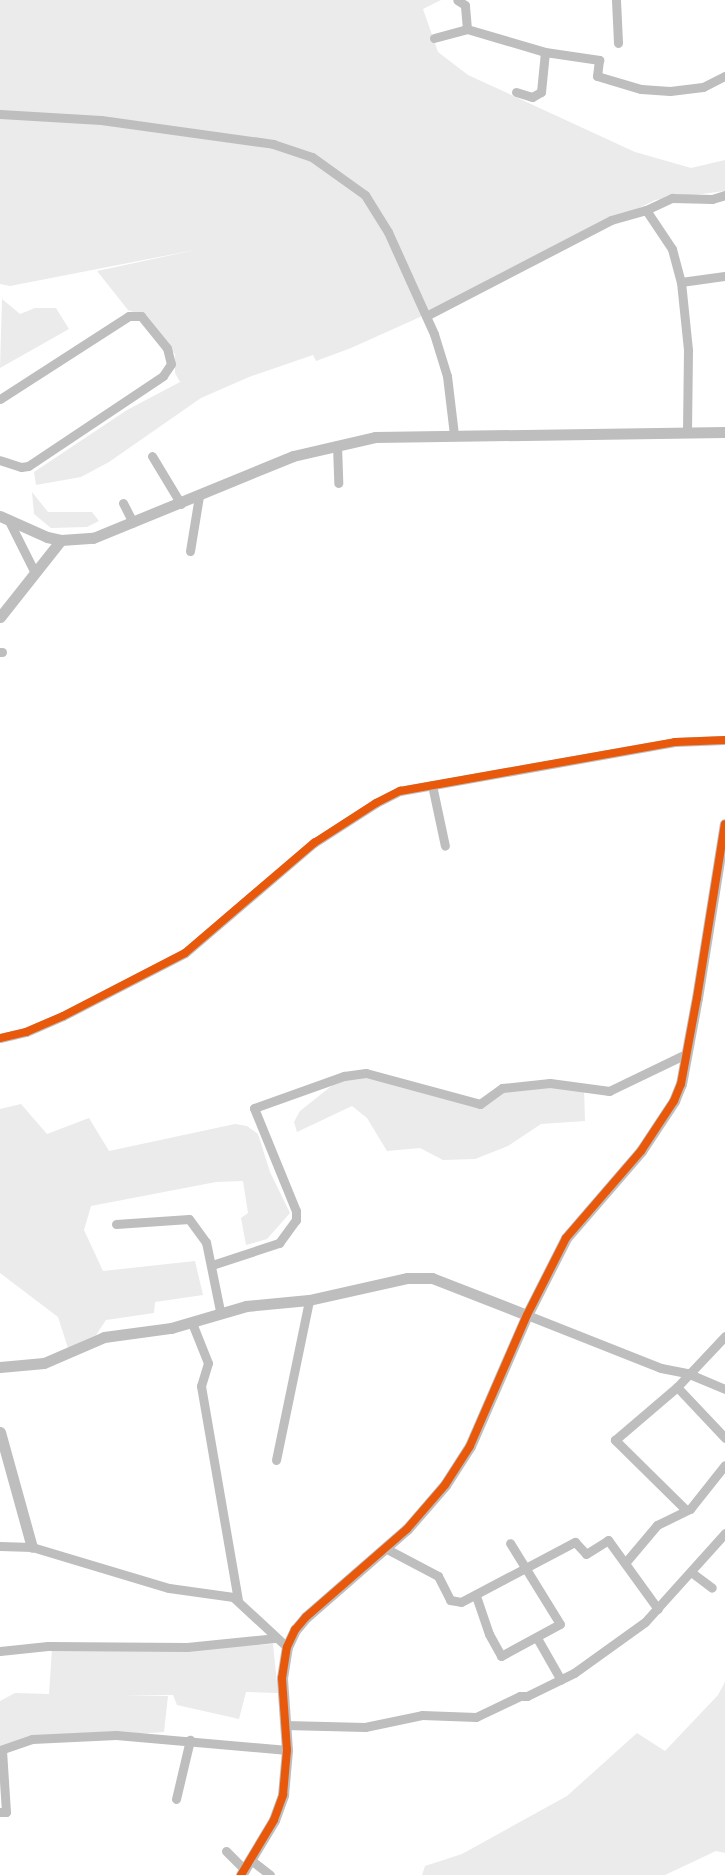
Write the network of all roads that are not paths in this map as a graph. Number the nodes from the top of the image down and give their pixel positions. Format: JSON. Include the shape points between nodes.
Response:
{"nodes":[{"id":1,"x":457,"y":0,"type":"edge"},
{"id":2,"x":616,"y":0,"type":"edge"},
{"id":3,"x":467,"y":29,"type":"junction"},
{"id":4,"x":434,"y":38,"type":"dead end"},
{"id":5,"x":618,"y":43,"type":"dead end"},
{"id":6,"x":545,"y":52,"type":"junction"},
{"id":7,"x":725,"y":76,"type":"edge"},
{"id":8,"x":516,"y":92,"type":"dead end"},
{"id":9,"x":0,"y":114,"type":"edge"},
{"id":10,"x":725,"y":195,"type":"edge"},
{"id":11,"x":646,"y":210,"type":"junction"},
{"id":12,"x":725,"y":276,"type":"edge"},
{"id":13,"x":681,"y":282,"type":"junction"},
{"id":14,"x":426,"y":316,"type":"junction"},
{"id":15,"x":0,"y":399,"type":"edge"},
{"id":16,"x":687,"y":432,"type":"junction"},
{"id":17,"x":725,"y":432,"type":"edge"},
{"id":18,"x":454,"y":436,"type":"junction"},
{"id":19,"x":336,"y":445,"type":"junction"},
{"id":20,"x":152,"y":456,"type":"dead end"},
{"id":21,"x":0,"y":460,"type":"edge"},
{"id":22,"x":338,"y":482,"type":"dead end"},
{"id":23,"x":199,"y":496,"type":"junction"},
{"id":24,"x":123,"y":503,"type":"dead end"},
{"id":25,"x":181,"y":504,"type":"junction"},
{"id":26,"x":5,"y":518,"type":"edge"},
{"id":27,"x":133,"y":523,"type":"junction"},
{"id":28,"x":61,"y":540,"type":"junction"},
{"id":29,"x":190,"y":551,"type":"dead end"},
{"id":30,"x":34,"y":571,"type":"junction"},
{"id":31,"x":0,"y":617,"type":"edge"},
{"id":32,"x":725,"y":740,"type":"edge"},
{"id":33,"x":432,"y":785,"type":"junction"},
{"id":34,"x":725,"y":824,"type":"edge"},
{"id":35,"x":445,"y":846,"type":"dead end"},
{"id":36,"x":0,"y":1038,"type":"edge"},
{"id":37,"x":686,"y":1054,"type":"junction"},
{"id":38,"x":116,"y":1224,"type":"dead end"},
{"id":39,"x":212,"y":1265,"type":"junction"},
{"id":40,"x":309,"y":1300,"type":"junction"},
{"id":41,"x":220,"y":1311,"type":"junction"},
{"id":42,"x":527,"y":1315,"type":"junction"},
{"id":43,"x":192,"y":1323,"type":"junction"},
{"id":44,"x":725,"y":1336,"type":"edge"},
{"id":45,"x":0,"y":1367,"type":"edge"},
{"id":46,"x":687,"y":1374,"type":"junction"},
{"id":47,"x":677,"y":1388,"type":"junction"},
{"id":48,"x":725,"y":1389,"type":"edge"},
{"id":49,"x":0,"y":1432,"type":"edge"},
{"id":50,"x":725,"y":1438,"type":"edge"},
{"id":51,"x":276,"y":1460,"type":"dead end"},
{"id":52,"x":725,"y":1465,"type":"edge"},
{"id":53,"x":686,"y":1510,"type":"junction"},
{"id":54,"x":725,"y":1533,"type":"edge"},
{"id":55,"x":510,"y":1543,"type":"dead end"},
{"id":56,"x":0,"y":1546,"type":"edge"},
{"id":57,"x":32,"y":1548,"type":"junction"},
{"id":58,"x":385,"y":1548,"type":"junction"},
{"id":59,"x":625,"y":1563,"type":"junction"},
{"id":60,"x":524,"y":1568,"type":"junction"},
{"id":61,"x":690,"y":1572,"type":"junction"},
{"id":62,"x":712,"y":1588,"type":"dead end"},
{"id":63,"x":476,"y":1596,"type":"junction"},
{"id":64,"x":238,"y":1600,"type":"junction"},
{"id":65,"x":658,"y":1608,"type":"junction"},
{"id":66,"x":275,"y":1638,"type":"junction"},
{"id":67,"x":537,"y":1638,"type":"junction"},
{"id":68,"x":287,"y":1647,"type":"junction"},
{"id":69,"x":0,"y":1651,"type":"edge"},
{"id":70,"x":561,"y":1680,"type":"junction"},
{"id":71,"x":285,"y":1726,"type":"junction"},
{"id":72,"x":190,"y":1740,"type":"junction"},
{"id":73,"x":1,"y":1750,"type":"edge"},
{"id":74,"x":287,"y":1750,"type":"junction"},
{"id":75,"x":176,"y":1800,"type":"dead end"},
{"id":76,"x":0,"y":1812,"type":"edge"},
{"id":77,"x":226,"y":1851,"type":"dead end"},
{"id":78,"x":246,"y":1868,"type":"edge"},
{"id":79,"x":270,"y":1875,"type":"edge"}],
"edges":[{"from":1,"to":3,"type":"street","via":[[465,5]]},
{"from":2,"to":5,"type":"street"},
{"from":3,"to":4,"type":"street"},
{"from":3,"to":6,"type":"street"},
{"from":6,"to":7,"type":"street","via":[[599,60],[597,76],[641,89],[670,92],[703,88]]},
{"from":6,"to":8,"type":"street","via":[[541,92],[532,97]]},
{"from":9,"to":14,"type":"street","via":[[101,120],[264,143],[312,157],[365,195],[388,232]]},
{"from":10,"to":11,"type":"street","via":[[712,199],[672,198]]},
{"from":11,"to":13,"type":"street","via":[[672,249]]},
{"from":11,"to":14,"type":"street","via":[[611,220]]},
{"from":12,"to":13,"type":"street"},
{"from":13,"to":16,"type":"street","via":[[688,350]]},
{"from":14,"to":18,"type":"street","via":[[447,376]]},
{"from":15,"to":21,"type":"street","via":[[129,316],[141,316],[166,348],[171,364],[163,376],[28,466]]},
{"from":16,"to":17,"type":"street"},
{"from":16,"to":18,"type":"street"},
{"from":18,"to":19,"type":"street","via":[[375,438]]},
{"from":19,"to":22,"type":"street"},
{"from":19,"to":23,"type":"street","via":[[293,456]]},
{"from":20,"to":25,"type":"street"},
{"from":23,"to":25,"type":"street"},
{"from":23,"to":29,"type":"street"},
{"from":24,"to":27,"type":"street"},
{"from":25,"to":27,"type":"street"},
{"from":26,"to":28,"type":"street"},
{"from":26,"to":30,"type":"street"},
{"from":27,"to":28,"type":"street","via":[[92,538]]},
{"from":28,"to":30,"type":"street"},
{"from":30,"to":31,"type":"street"},
{"from":32,"to":33,"type":"street","via":[[675,742]]},
{"from":33,"to":35,"type":"street"},
{"from":33,"to":36,"type":"street","via":[[400,791],[314,843],[185,953],[63,1016],[26,1032]]},
{"from":34,"to":37,"type":"street"},
{"from":37,"to":39,"type":"street","via":[[609,1090],[550,1083],[502,1088],[480,1104],[366,1073],[344,1076],[254,1108],[296,1211],[296,1220],[279,1243]]},
{"from":37,"to":42,"type":"street","via":[[681,1084],[664,1119],[641,1151],[566,1238]]},
{"from":38,"to":39,"type":"street","via":[[189,1220],[206,1242]]},
{"from":39,"to":41,"type":"street"},
{"from":40,"to":41,"type":"street"},
{"from":40,"to":42,"type":"street","via":[[407,1278],[432,1278]]},
{"from":40,"to":51,"type":"street"},
{"from":41,"to":43,"type":"street"},
{"from":42,"to":46,"type":"street","via":[[661,1368]]},
{"from":42,"to":58,"type":"street","via":[[470,1446],[428,1506]]},
{"from":43,"to":45,"type":"street","via":[[104,1337],[44,1363]]},
{"from":43,"to":64,"type":"street","via":[[208,1363],[201,1386]]},
{"from":44,"to":46,"type":"street"},
{"from":46,"to":47,"type":"street"},
{"from":46,"to":48,"type":"street"},
{"from":47,"to":50,"type":"street"},
{"from":47,"to":53,"type":"street","via":[[614,1440]]},
{"from":49,"to":57,"type":"street"},
{"from":52,"to":53,"type":"street"},
{"from":53,"to":59,"type":"street","via":[[657,1525]]},
{"from":54,"to":61,"type":"street"},
{"from":55,"to":60,"type":"street"},
{"from":56,"to":57,"type":"street"},
{"from":57,"to":64,"type":"street","via":[[169,1588]]},
{"from":58,"to":63,"type":"street","via":[[438,1576],[450,1600],[461,1602]]},
{"from":58,"to":68,"type":"street","via":[[306,1617]]},
{"from":59,"to":60,"type":"street","via":[[608,1540],[586,1554],[575,1542]]},
{"from":59,"to":65,"type":"street"},
{"from":60,"to":63,"type":"street"},
{"from":60,"to":67,"type":"street","via":[[560,1624]]},
{"from":61,"to":62,"type":"street"},
{"from":61,"to":65,"type":"street"},
{"from":63,"to":67,"type":"street","via":[[489,1634],[501,1656]]},
{"from":64,"to":66,"type":"street"},
{"from":65,"to":70,"type":"street","via":[[630,1633]]},
{"from":66,"to":68,"type":"street"},
{"from":66,"to":69,"type":"street","via":[[168,1648],[48,1646]]},
{"from":67,"to":70,"type":"street"},
{"from":68,"to":71,"type":"street","via":[[282,1678]]},
{"from":70,"to":71,"type":"street","via":[[476,1717],[422,1715],[365,1727]]},
{"from":71,"to":74,"type":"street"},
{"from":72,"to":73,"type":"street","via":[[116,1735],[53,1737],[32,1739]]},
{"from":72,"to":74,"type":"street"},
{"from":72,"to":75,"type":"street"},
{"from":73,"to":76,"type":"street","via":[[6,1812]]},
{"from":74,"to":78,"type":"street","via":[[283,1795],[274,1820]]},
{"from":77,"to":78,"type":"street"},
{"from":78,"to":79,"type":"street"}]}
